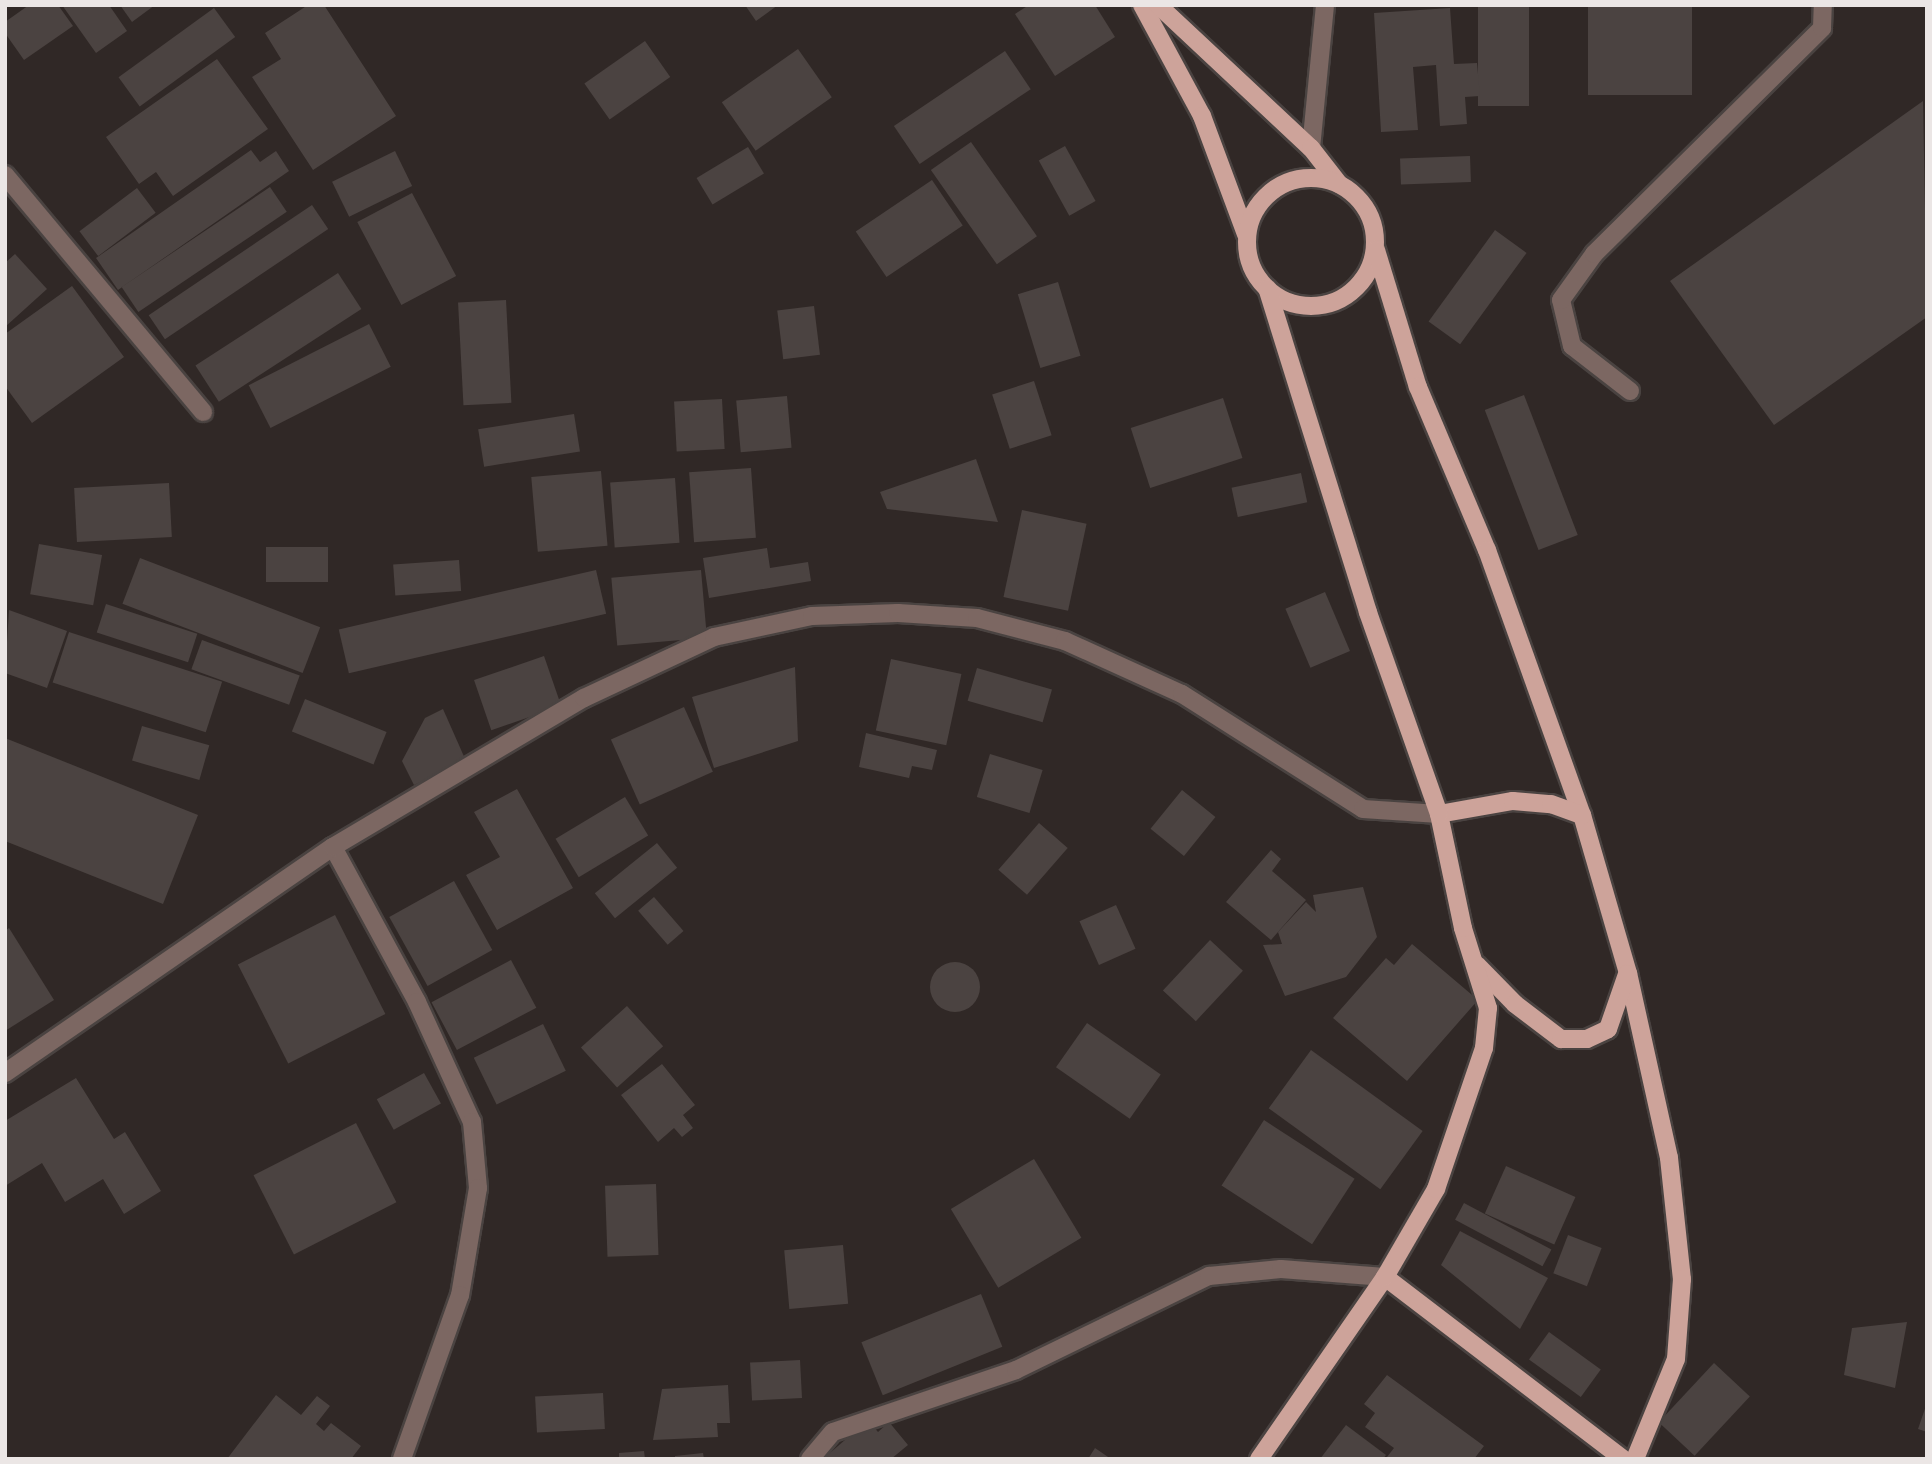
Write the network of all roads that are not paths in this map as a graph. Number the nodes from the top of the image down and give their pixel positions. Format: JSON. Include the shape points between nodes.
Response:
{"nodes":[{"id":1,"x":1142,"y":5,"type":"edge"},
{"id":2,"x":1158,"y":5,"type":"edge"},
{"id":3,"x":1325,"y":5,"type":"edge"},
{"id":4,"x":1823,"y":5,"type":"edge"},
{"id":5,"x":1311,"y":148,"type":"junction"},
{"id":6,"x":5,"y":175,"type":"edge"},
{"id":7,"x":1339,"y":184,"type":"junction"},
{"id":8,"x":1247,"y":233,"type":"junction"},
{"id":9,"x":1376,"y":250,"type":"junction"},
{"id":10,"x":1267,"y":288,"type":"junction"},
{"id":11,"x":1630,"y":391,"type":"dead end"},
{"id":12,"x":204,"y":412,"type":"dead end"},
{"id":13,"x":1439,"y":814,"type":"junction"},
{"id":14,"x":1581,"y":815,"type":"junction"},
{"id":15,"x":333,"y":847,"type":"junction"},
{"id":16,"x":1477,"y":965,"type":"junction"},
{"id":17,"x":1628,"y":973,"type":"junction"},
{"id":18,"x":5,"y":1073,"type":"edge"},
{"id":19,"x":1385,"y":1277,"type":"junction"},
{"id":20,"x":402,"y":1459,"type":"edge"},
{"id":21,"x":810,"y":1459,"type":"edge"},
{"id":22,"x":1259,"y":1459,"type":"edge"},
{"id":23,"x":1623,"y":1459,"type":"edge"},
{"id":24,"x":1635,"y":1459,"type":"edge"}],
"edges":[{"from":1,"to":8,"type":"main road","via":[[1202,116]]},
{"from":2,"to":5,"type":"main road"},
{"from":3,"to":5,"type":"street"},
{"from":4,"to":11,"type":"street","via":[[1822,28],[1594,254],[1561,300],[1572,346]]},
{"from":5,"to":7,"type":"main road"},
{"from":6,"to":12,"type":"street"},
{"from":7,"to":8,"type":"main road","via":[[1299,178],[1280,185],[1264,197]]},
{"from":7,"to":9,"type":"main road","via":[[1368,211]]},
{"from":8,"to":10,"type":"main road","via":[[1254,273]]},
{"from":9,"to":10,"type":"main road","via":[[1358,286],[1323,306],[1283,300]]},
{"from":9,"to":14,"type":"main road","via":[[1418,387],[1487,550]]},
{"from":10,"to":13,"type":"main road","via":[[1368,612]]},
{"from":13,"to":14,"type":"main road","via":[[1513,801],[1551,804]]},
{"from":13,"to":15,"type":"street","via":[[1363,809],[1182,694],[1065,641],[977,618],[885,613],[812,616],[714,637],[584,698]]},
{"from":13,"to":16,"type":"main road","via":[[1463,928]]},
{"from":14,"to":17,"type":"main road"},
{"from":15,"to":18,"type":"street"},
{"from":15,"to":20,"type":"street","via":[[417,1002],[472,1122],[478,1188],[460,1296]]},
{"from":16,"to":17,"type":"main road","via":[[1515,1004],[1561,1039],[1587,1040],[1608,1029]]},
{"from":16,"to":19,"type":"main road","via":[[1488,1008],[1484,1048],[1436,1189]]},
{"from":17,"to":24,"type":"main road","via":[[1669,1158],[1682,1279],[1676,1359]]},
{"from":19,"to":21,"type":"street","via":[[1281,1269],[1209,1276],[1016,1370],[833,1433]]},
{"from":19,"to":22,"type":"main road"},
{"from":19,"to":23,"type":"main road"}]}
